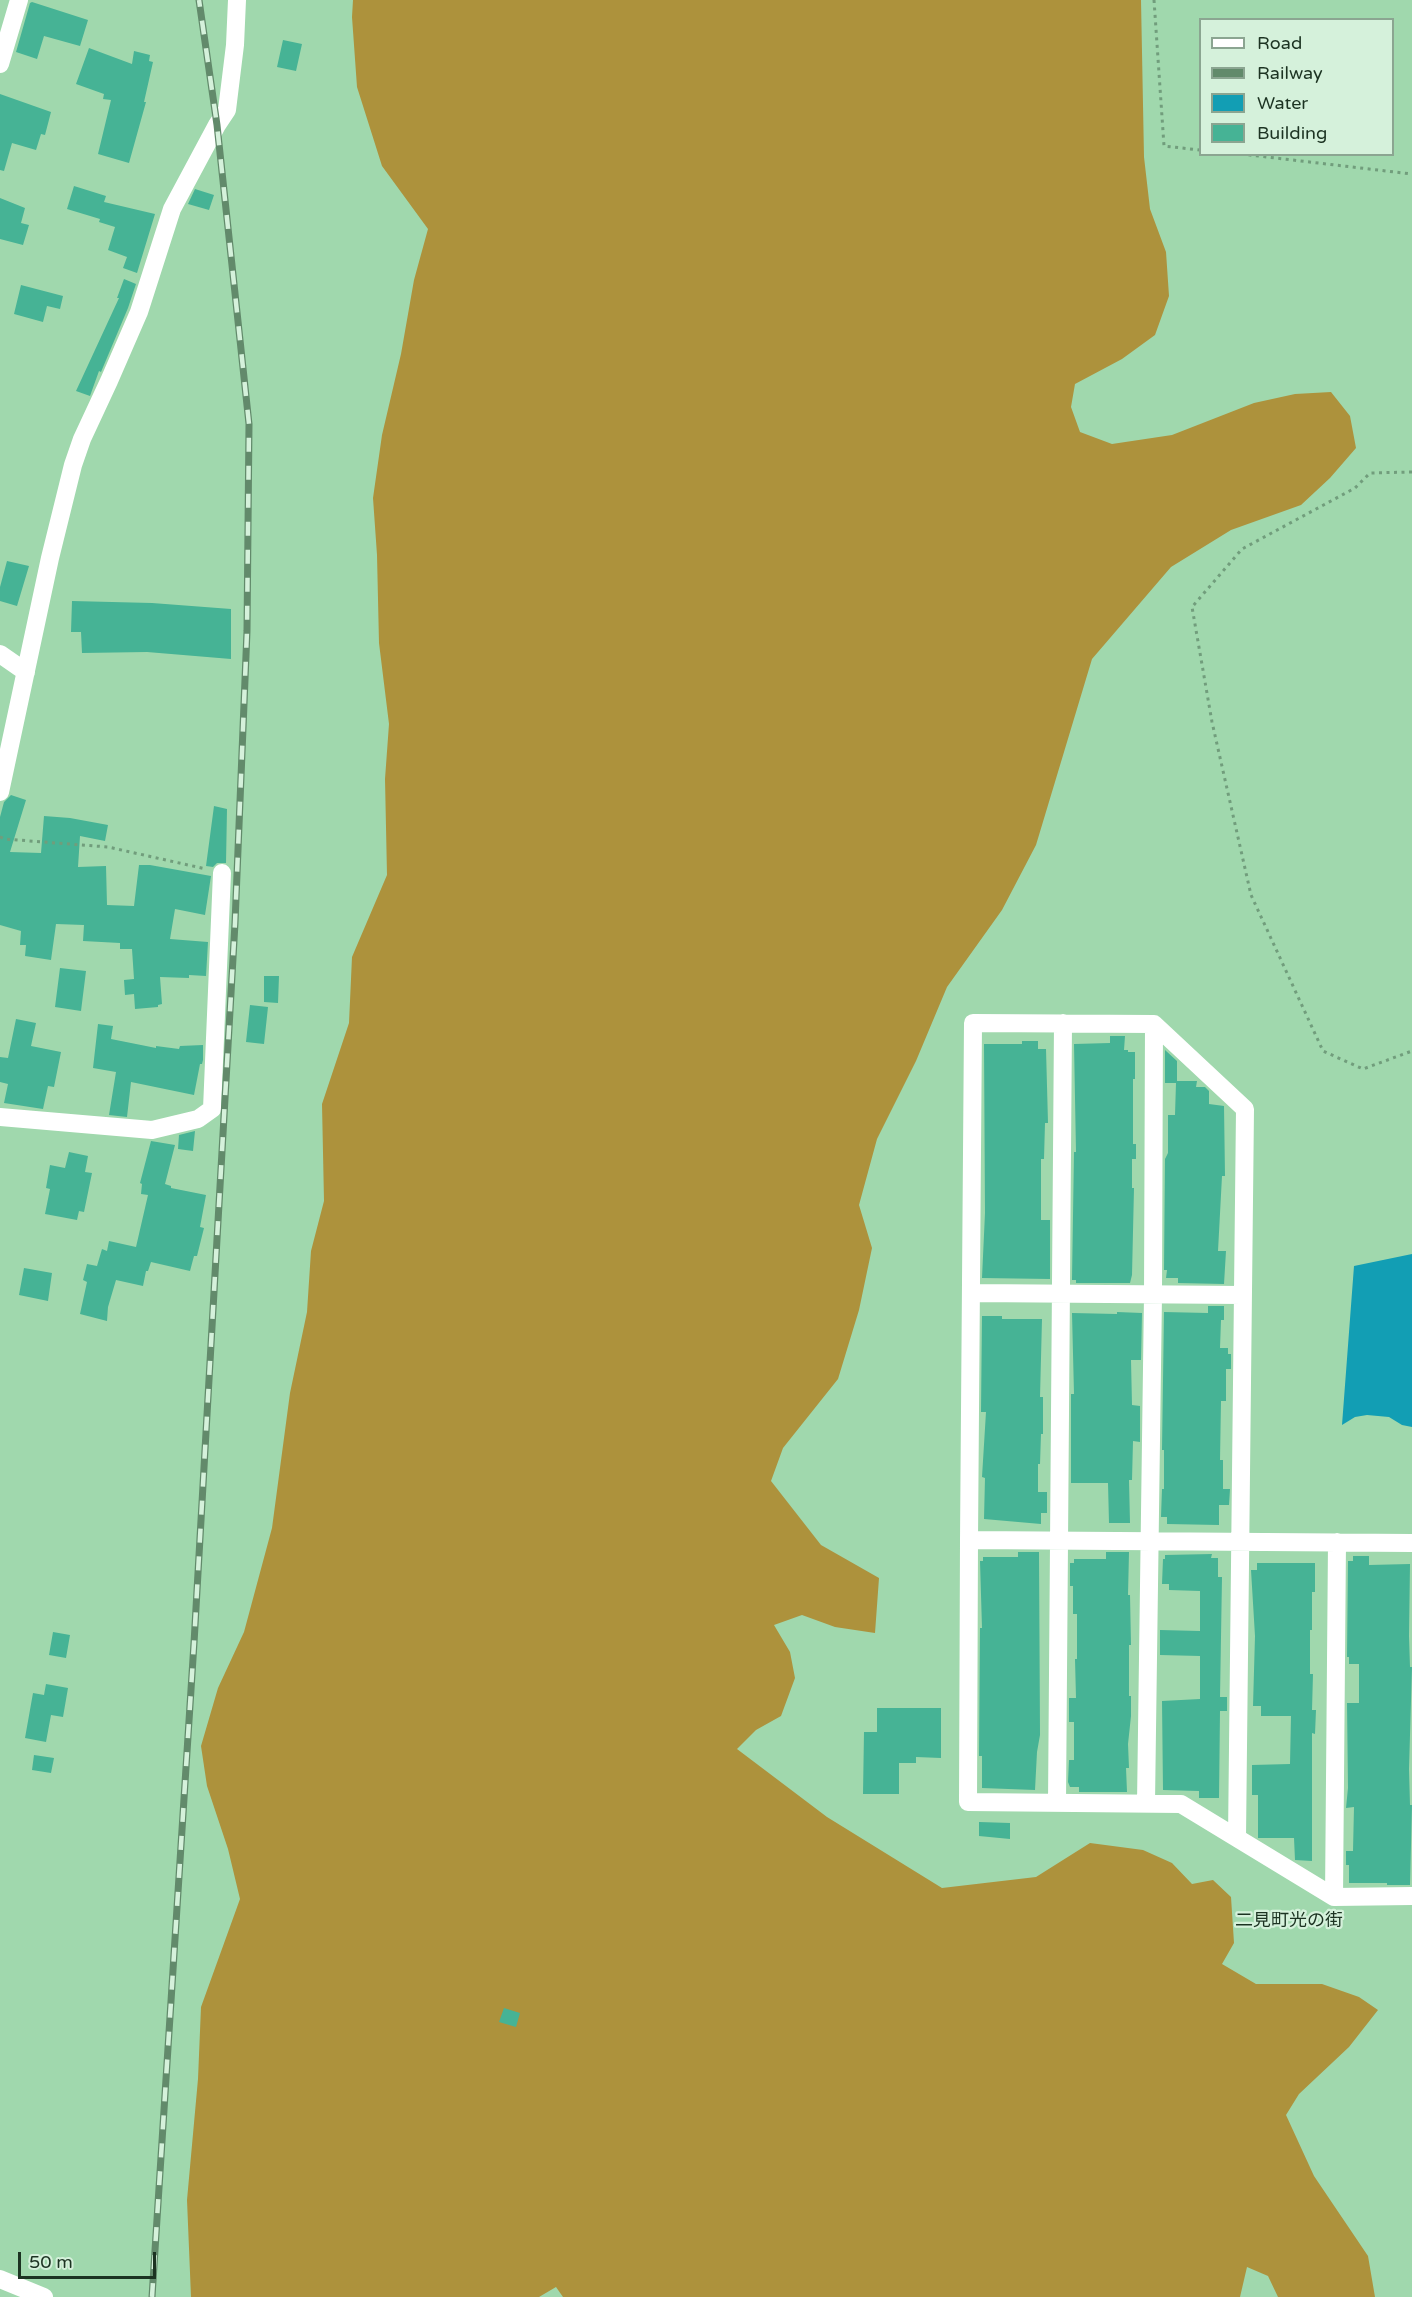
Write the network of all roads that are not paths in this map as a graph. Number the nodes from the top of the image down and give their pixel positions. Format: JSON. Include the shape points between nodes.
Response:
{"nodes":[{"id":1,"x":19,"y":0,"type":"edge"},
{"id":2,"x":237,"y":0,"type":"edge"},
{"id":3,"x":0,"y":64,"type":"edge"},
{"id":4,"x":0,"y":654,"type":"edge"},
{"id":5,"x":26,"y":672,"type":"junction"},
{"id":6,"x":0,"y":792,"type":"edge"},
{"id":7,"x":222,"y":873,"type":"road end"},
{"id":8,"x":1063,"y":1023,"type":"junction"},
{"id":9,"x":1154,"y":1024,"type":"junction"},
{"id":10,"x":0,"y":1117,"type":"edge"},
{"id":11,"x":972,"y":1293,"type":"junction"},
{"id":12,"x":1061,"y":1293,"type":"junction"},
{"id":13,"x":1153,"y":1295,"type":"junction"},
{"id":14,"x":1243,"y":1295,"type":"junction"},
{"id":15,"x":969,"y":1540,"type":"junction"},
{"id":16,"x":1060,"y":1540,"type":"junction"},
{"id":17,"x":1150,"y":1541,"type":"junction"},
{"id":18,"x":1241,"y":1541,"type":"junction"},
{"id":19,"x":1337,"y":1542,"type":"junction"},
{"id":20,"x":1412,"y":1543,"type":"edge"},
{"id":21,"x":1057,"y":1803,"type":"junction"},
{"id":22,"x":1146,"y":1803,"type":"junction"},
{"id":23,"x":1237,"y":1838,"type":"junction"},
{"id":24,"x":1412,"y":1896,"type":"edge"},
{"id":25,"x":1334,"y":1897,"type":"junction"},
{"id":26,"x":0,"y":2279,"type":"edge"},
{"id":27,"x":44,"y":2297,"type":"edge"}],
"edges":[{"from":1,"to":3,"type":"street"},
{"from":2,"to":5,"type":"street","via":[[227,110],[172,209],[139,312],[81,439]]},
{"from":4,"to":5,"type":"street"},
{"from":5,"to":6,"type":"street"},
{"from":7,"to":10,"type":"street","via":[[212,1109],[198,1119],[152,1130]]},
{"from":8,"to":9,"type":"street"},
{"from":8,"to":11,"type":"street","via":[[973,1023]]},
{"from":8,"to":12,"type":"street"},
{"from":9,"to":13,"type":"street"},
{"from":9,"to":14,"type":"street","via":[[1245,1109]]},
{"from":11,"to":12,"type":"street"},
{"from":11,"to":15,"type":"street"},
{"from":12,"to":13,"type":"street"},
{"from":12,"to":16,"type":"street"},
{"from":13,"to":14,"type":"street"},
{"from":13,"to":17,"type":"street"},
{"from":14,"to":18,"type":"street"},
{"from":15,"to":16,"type":"street"},
{"from":15,"to":21,"type":"street","via":[[968,1803]]},
{"from":16,"to":17,"type":"street"},
{"from":16,"to":21,"type":"street"},
{"from":17,"to":18,"type":"street"},
{"from":17,"to":22,"type":"street"},
{"from":18,"to":19,"type":"street"},
{"from":18,"to":23,"type":"street"},
{"from":19,"to":20,"type":"street"},
{"from":19,"to":25,"type":"street"},
{"from":21,"to":22,"type":"street"},
{"from":22,"to":23,"type":"street","via":[[1181,1803]]},
{"from":23,"to":25,"type":"street"},
{"from":24,"to":25,"type":"street"},
{"from":26,"to":27,"type":"street"}]}
